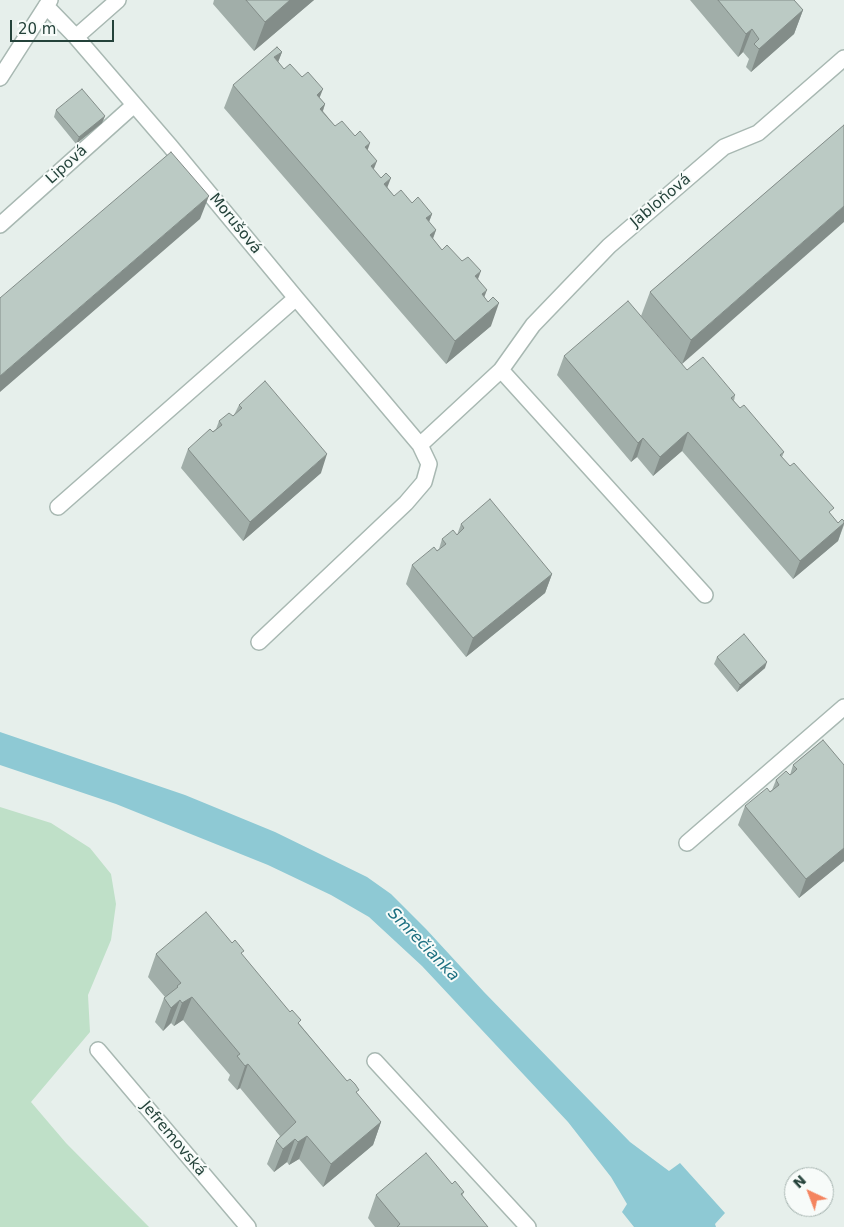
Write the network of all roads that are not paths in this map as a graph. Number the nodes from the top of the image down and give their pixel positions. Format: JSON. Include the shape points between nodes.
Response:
{"nodes":[{"id":1,"x":118,"y":0,"type":"edge"},
{"id":2,"x":48,"y":3,"type":"edge"},
{"id":3,"x":76,"y":37,"type":"junction"},
{"id":4,"x":844,"y":58,"type":"edge"},
{"id":5,"x":0,"y":78,"type":"edge"},
{"id":6,"x":134,"y":105,"type":"junction"},
{"id":7,"x":0,"y":225,"type":"edge"},
{"id":8,"x":296,"y":298,"type":"junction"},
{"id":9,"x":501,"y":370,"type":"junction"},
{"id":10,"x":420,"y":446,"type":"junction"},
{"id":11,"x":58,"y":507,"type":"dead end"},
{"id":12,"x":705,"y":595,"type":"dead end"},
{"id":13,"x":258,"y":642,"type":"dead end"},
{"id":14,"x":844,"y":707,"type":"edge"},
{"id":15,"x":687,"y":843,"type":"dead end"},
{"id":16,"x":98,"y":1050,"type":"dead end"},
{"id":17,"x":375,"y":1061,"type":"dead end"},
{"id":18,"x":248,"y":1227,"type":"edge"},
{"id":19,"x":528,"y":1227,"type":"edge"}],
"edges":[{"from":1,"to":3,"type":"street"},
{"from":2,"to":3,"type":"street","name":"Morušová"},
{"from":2,"to":5,"type":"street"},
{"from":3,"to":6,"type":"street","name":"Morušová"},
{"from":4,"to":9,"type":"street","name":"Jabloňová","via":[[758,133],[724,147],[608,246],[533,325]]},
{"from":6,"to":7,"type":"street","name":"Lipová"},
{"from":6,"to":8,"type":"street","name":"Morušová"},
{"from":8,"to":10,"type":"street","name":"Morušová"},
{"from":8,"to":11,"type":"street"},
{"from":9,"to":10,"type":"street","name":"Jabloňová"},
{"from":9,"to":12,"type":"street"},
{"from":10,"to":13,"type":"street","via":[[429,464],[424,482],[406,503]]},
{"from":14,"to":15,"type":"street"},
{"from":16,"to":18,"type":"street","name":"Jefremovská"},
{"from":17,"to":19,"type":"street"}]}
